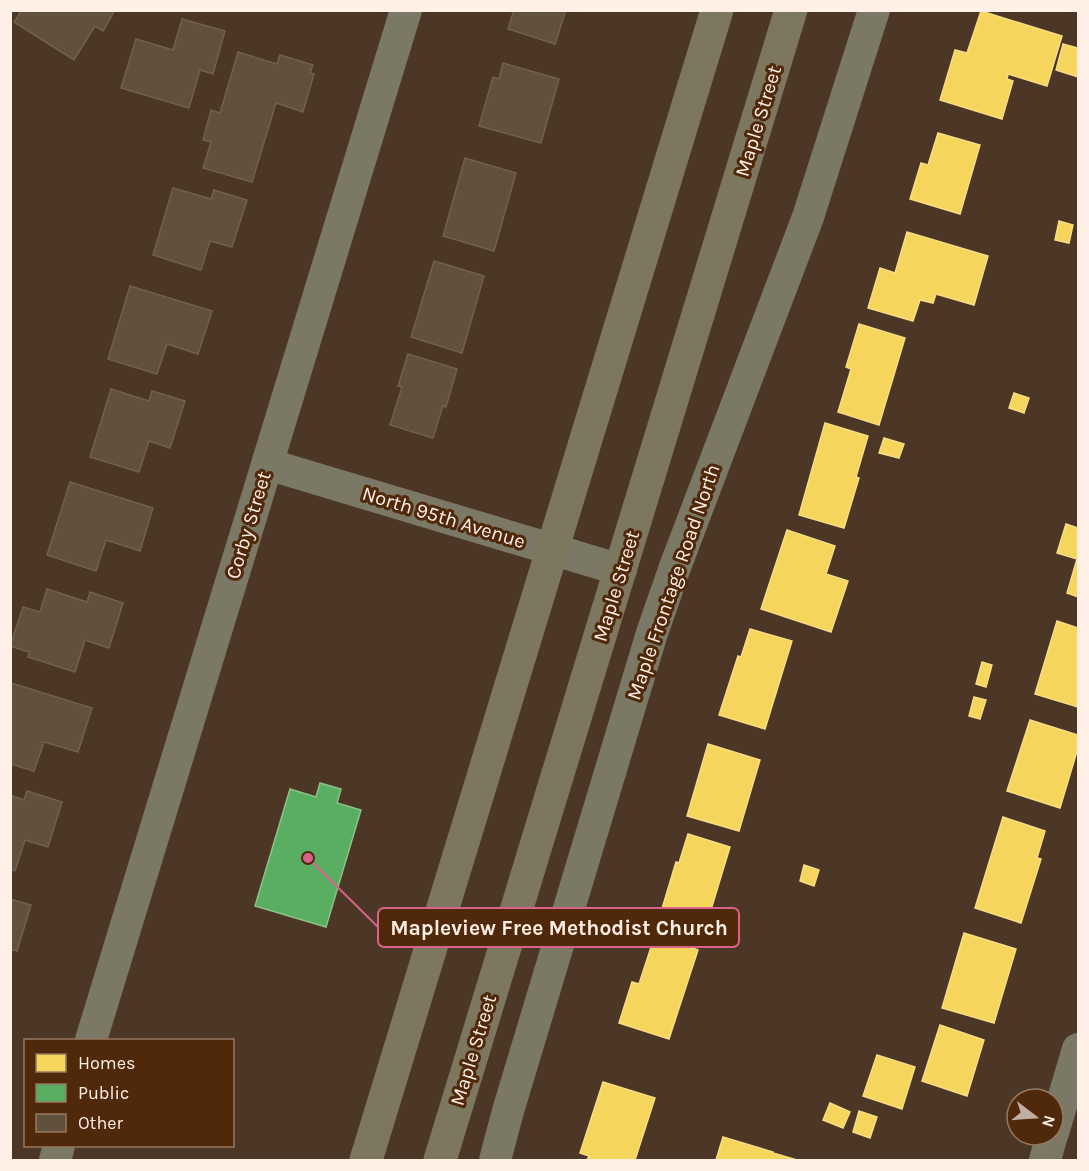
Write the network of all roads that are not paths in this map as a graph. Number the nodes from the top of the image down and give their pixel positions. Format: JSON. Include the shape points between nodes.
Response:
{"nodes":[{"id":1,"x":406,"y":10,"type":"edge"},
{"id":2,"x":717,"y":10,"type":"edge"},
{"id":3,"x":791,"y":10,"type":"edge"},
{"id":4,"x":874,"y":10,"type":"edge"},
{"id":5,"x":267,"y":464,"type":"junction"},
{"id":6,"x":554,"y":550,"type":"junction"},
{"id":7,"x":621,"y":570,"type":"junction"},
{"id":8,"x":93,"y":1039,"type":"edge"},
{"id":9,"x":1078,"y":1049,"type":"edge"},
{"id":10,"x":1065,"y":1093,"type":"edge"},
{"id":11,"x":366,"y":1161,"type":"edge"},
{"id":12,"x":440,"y":1161,"type":"edge"},
{"id":13,"x":495,"y":1161,"type":"edge"}],
"edges":[{"from":1,"to":5,"type":"street","name":"Corby Street"},
{"from":2,"to":6,"type":"main road"},
{"from":3,"to":7,"type":"main road","name":"Maple Street"},
{"from":4,"to":13,"type":"street","name":"Maple Frontage Road North","via":[[808,217],[652,633]]},
{"from":5,"to":6,"type":"street","name":"North 95th Avenue"},
{"from":5,"to":8,"type":"street","name":"Corby Street"},
{"from":6,"to":7,"type":"street","name":"North 95th Avenue"},
{"from":6,"to":11,"type":"main road"},
{"from":7,"to":12,"type":"main road","name":"Maple Street"},
{"from":9,"to":10,"type":"street"}]}
